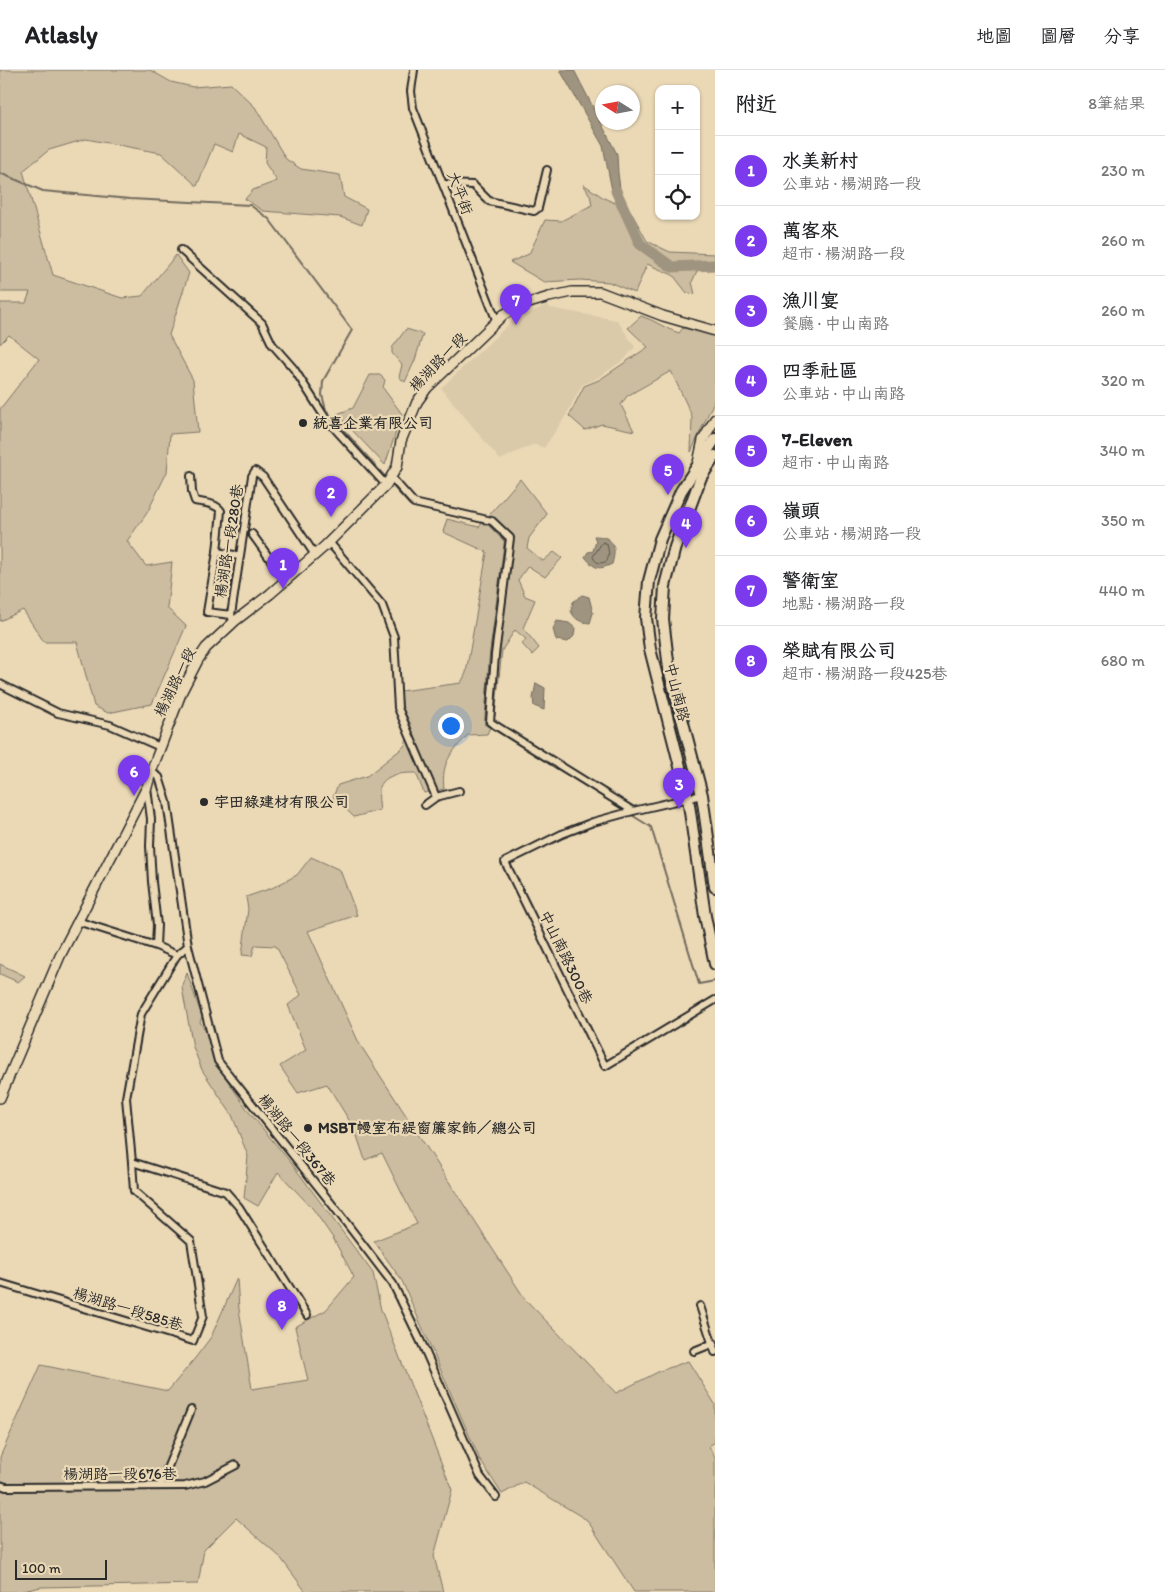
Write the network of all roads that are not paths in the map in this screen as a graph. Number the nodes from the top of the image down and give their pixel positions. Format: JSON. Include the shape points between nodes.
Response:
{"nodes":[{"id":1,"x":414,"y":70,"type":"edge"},
{"id":2,"x":547,"y":170,"type":"dead end"},
{"id":3,"x":443,"y":184,"type":"junction"},
{"id":4,"x":181,"y":250,"type":"dead end"},
{"id":5,"x":497,"y":322,"type":"junction"},
{"id":6,"x":715,"y":331,"type":"edge"},
{"id":7,"x":715,"y":419,"type":"edge"},
{"id":8,"x":715,"y":439,"type":"edge"},
{"id":9,"x":715,"y":456,"type":"edge"},
{"id":10,"x":698,"y":464,"type":"junction"},
{"id":11,"x":191,"y":476,"type":"dead end"},
{"id":12,"x":700,"y":477,"type":"junction"},
{"id":13,"x":389,"y":481,"type":"junction"},
{"id":14,"x":252,"y":534,"type":"dead end"},
{"id":15,"x":329,"y":542,"type":"junction"},
{"id":16,"x":217,"y":552,"type":"junction"},
{"id":17,"x":315,"y":555,"type":"junction"},
{"id":18,"x":240,"y":556,"type":"junction"},
{"id":19,"x":286,"y":581,"type":"junction"},
{"id":20,"x":233,"y":618,"type":"junction"},
{"id":21,"x":0,"y":684,"type":"edge"},
{"id":22,"x":160,"y":747,"type":"junction"},
{"id":23,"x":150,"y":772,"type":"junction"},
{"id":24,"x":147,"y":787,"type":"junction"},
{"id":25,"x":459,"y":791,"type":"dead end"},
{"id":26,"x":702,"y":795,"type":"junction"},
{"id":27,"x":436,"y":797,"type":"junction"},
{"id":28,"x":688,"y":798,"type":"junction"},
{"id":29,"x":425,"y":805,"type":"dead end"},
{"id":30,"x":629,"y":812,"type":"junction"},
{"id":31,"x":715,"y":888,"type":"edge"},
{"id":32,"x":77,"y":921,"type":"junction"},
{"id":33,"x":156,"y":946,"type":"junction"},
{"id":34,"x":188,"y":946,"type":"junction"},
{"id":35,"x":177,"y":955,"type":"junction"},
{"id":36,"x":715,"y":964,"type":"edge"},
{"id":37,"x":715,"y":1000,"type":"edge"},
{"id":38,"x":0,"y":1098,"type":"edge"},
{"id":39,"x":132,"y":1162,"type":"junction"},
{"id":40,"x":0,"y":1283,"type":"edge"},
{"id":41,"x":700,"y":1306,"type":"dead end"},
{"id":42,"x":307,"y":1315,"type":"dead end"},
{"id":43,"x":714,"y":1343,"type":"edge"},
{"id":44,"x":694,"y":1351,"type":"dead end"},
{"id":45,"x":715,"y":1352,"type":"edge"},
{"id":46,"x":191,"y":1410,"type":"dead end"},
{"id":47,"x":236,"y":1464,"type":"dead end"},
{"id":48,"x":0,"y":1485,"type":"edge"},
{"id":49,"x":160,"y":1486,"type":"junction"},
{"id":50,"x":496,"y":1497,"type":"dead end"}],
"edges":[{"from":1,"to":3,"type":"street","name":"大平街","via":[[410,91],[413,108]]},
{"from":2,"to":3,"type":"street","via":[[538,208],[534,212],[489,201],[473,185]]},
{"from":3,"to":5,"type":"street","name":"大平街"},
{"from":4,"to":13,"type":"street","via":[[262,323],[272,344],[294,369],[326,419]]},
{"from":5,"to":6,"type":"street","name":"楊湖路一段","via":[[519,306],[549,297],[572,292],[600,292]]},
{"from":5,"to":13,"type":"street","name":"楊湖路一段","via":[[417,402],[404,435],[397,467]]},
{"from":7,"to":10,"type":"street","via":[[703,440]]},
{"from":8,"to":10,"type":"main road","name":"中山南路"},
{"from":9,"to":12,"type":"main road","name":"中山南路"},
{"from":10,"to":12,"type":"street"},
{"from":10,"to":28,"type":"main road","name":"中山南路","via":[[681,490],[660,539],[649,581],[646,618],[650,649]]},
{"from":11,"to":16,"type":"street","name":"楊湖路一段280巷","via":[[195,501],[212,504],[221,511]]},
{"from":12,"to":26,"type":"main road","name":"中山南路","via":[[675,547],[665,586],[663,618],[669,669]]},
{"from":13,"to":15,"type":"street","name":"楊湖路一段"},
{"from":13,"to":30,"type":"street","via":[[414,503],[492,521],[510,538],[490,722]]},
{"from":14,"to":19,"type":"street"},
{"from":15,"to":17,"type":"street","name":"楊湖路一段"},
{"from":15,"to":27,"type":"street","via":[[382,605],[394,637],[398,708]]},
{"from":16,"to":18,"type":"street"},
{"from":16,"to":20,"type":"street","name":"楊湖路一段280巷","via":[[207,612]]},
{"from":17,"to":18,"type":"street","name":"楊湖路一段280巷","via":[[255,471]]},
{"from":17,"to":19,"type":"street","name":"楊湖路一段"},
{"from":18,"to":20,"type":"street","name":"楊湖路一段280巷"},
{"from":19,"to":20,"type":"street","name":"楊湖路一段"},
{"from":20,"to":22,"type":"street","name":"楊湖路一段","via":[[198,660]]},
{"from":21,"to":22,"type":"street","via":[[58,713],[110,725]]},
{"from":22,"to":23,"type":"street","name":"楊湖路一段"},
{"from":23,"to":24,"type":"street","name":"楊湖路一段"},
{"from":23,"to":34,"type":"street","name":"楊湖路一段367巷","via":[[159,776],[167,802]]},
{"from":24,"to":32,"type":"street","name":"楊湖路一段"},
{"from":24,"to":33,"type":"street"},
{"from":25,"to":27,"type":"street"},
{"from":26,"to":28,"type":"street"},
{"from":26,"to":31,"type":"main road","name":"中山南路"},
{"from":27,"to":29,"type":"street"},
{"from":28,"to":30,"type":"street"},
{"from":28,"to":36,"type":"main road","name":"中山南路"},
{"from":30,"to":37,"type":"street","name":"中山南路300巷","via":[[586,825],[505,862],[605,1066]]},
{"from":32,"to":33,"type":"street"},
{"from":32,"to":38,"type":"street","name":"楊湖路一段"},
{"from":33,"to":35,"type":"street"},
{"from":34,"to":35,"type":"street"},
{"from":34,"to":50,"type":"street","name":"楊湖路一段367巷","via":[[218,1061],[393,1284],[480,1476]]},
{"from":35,"to":39,"type":"street","via":[[141,1014],[126,1098]]},
{"from":39,"to":40,"type":"street","name":"楊湖路一段585巷","via":[[134,1191],[191,1241],[203,1316],[193,1341]]},
{"from":39,"to":42,"type":"street","via":[[226,1192],[239,1207]]},
{"from":41,"to":43,"type":"street"},
{"from":43,"to":44,"type":"street"},
{"from":43,"to":45,"type":"street"},
{"from":46,"to":49,"type":"street"},
{"from":47,"to":49,"type":"street","name":"楊湖路一段676巷","via":[[196,1485]]},
{"from":48,"to":49,"type":"street","name":"楊湖路一段676巷"}]}
